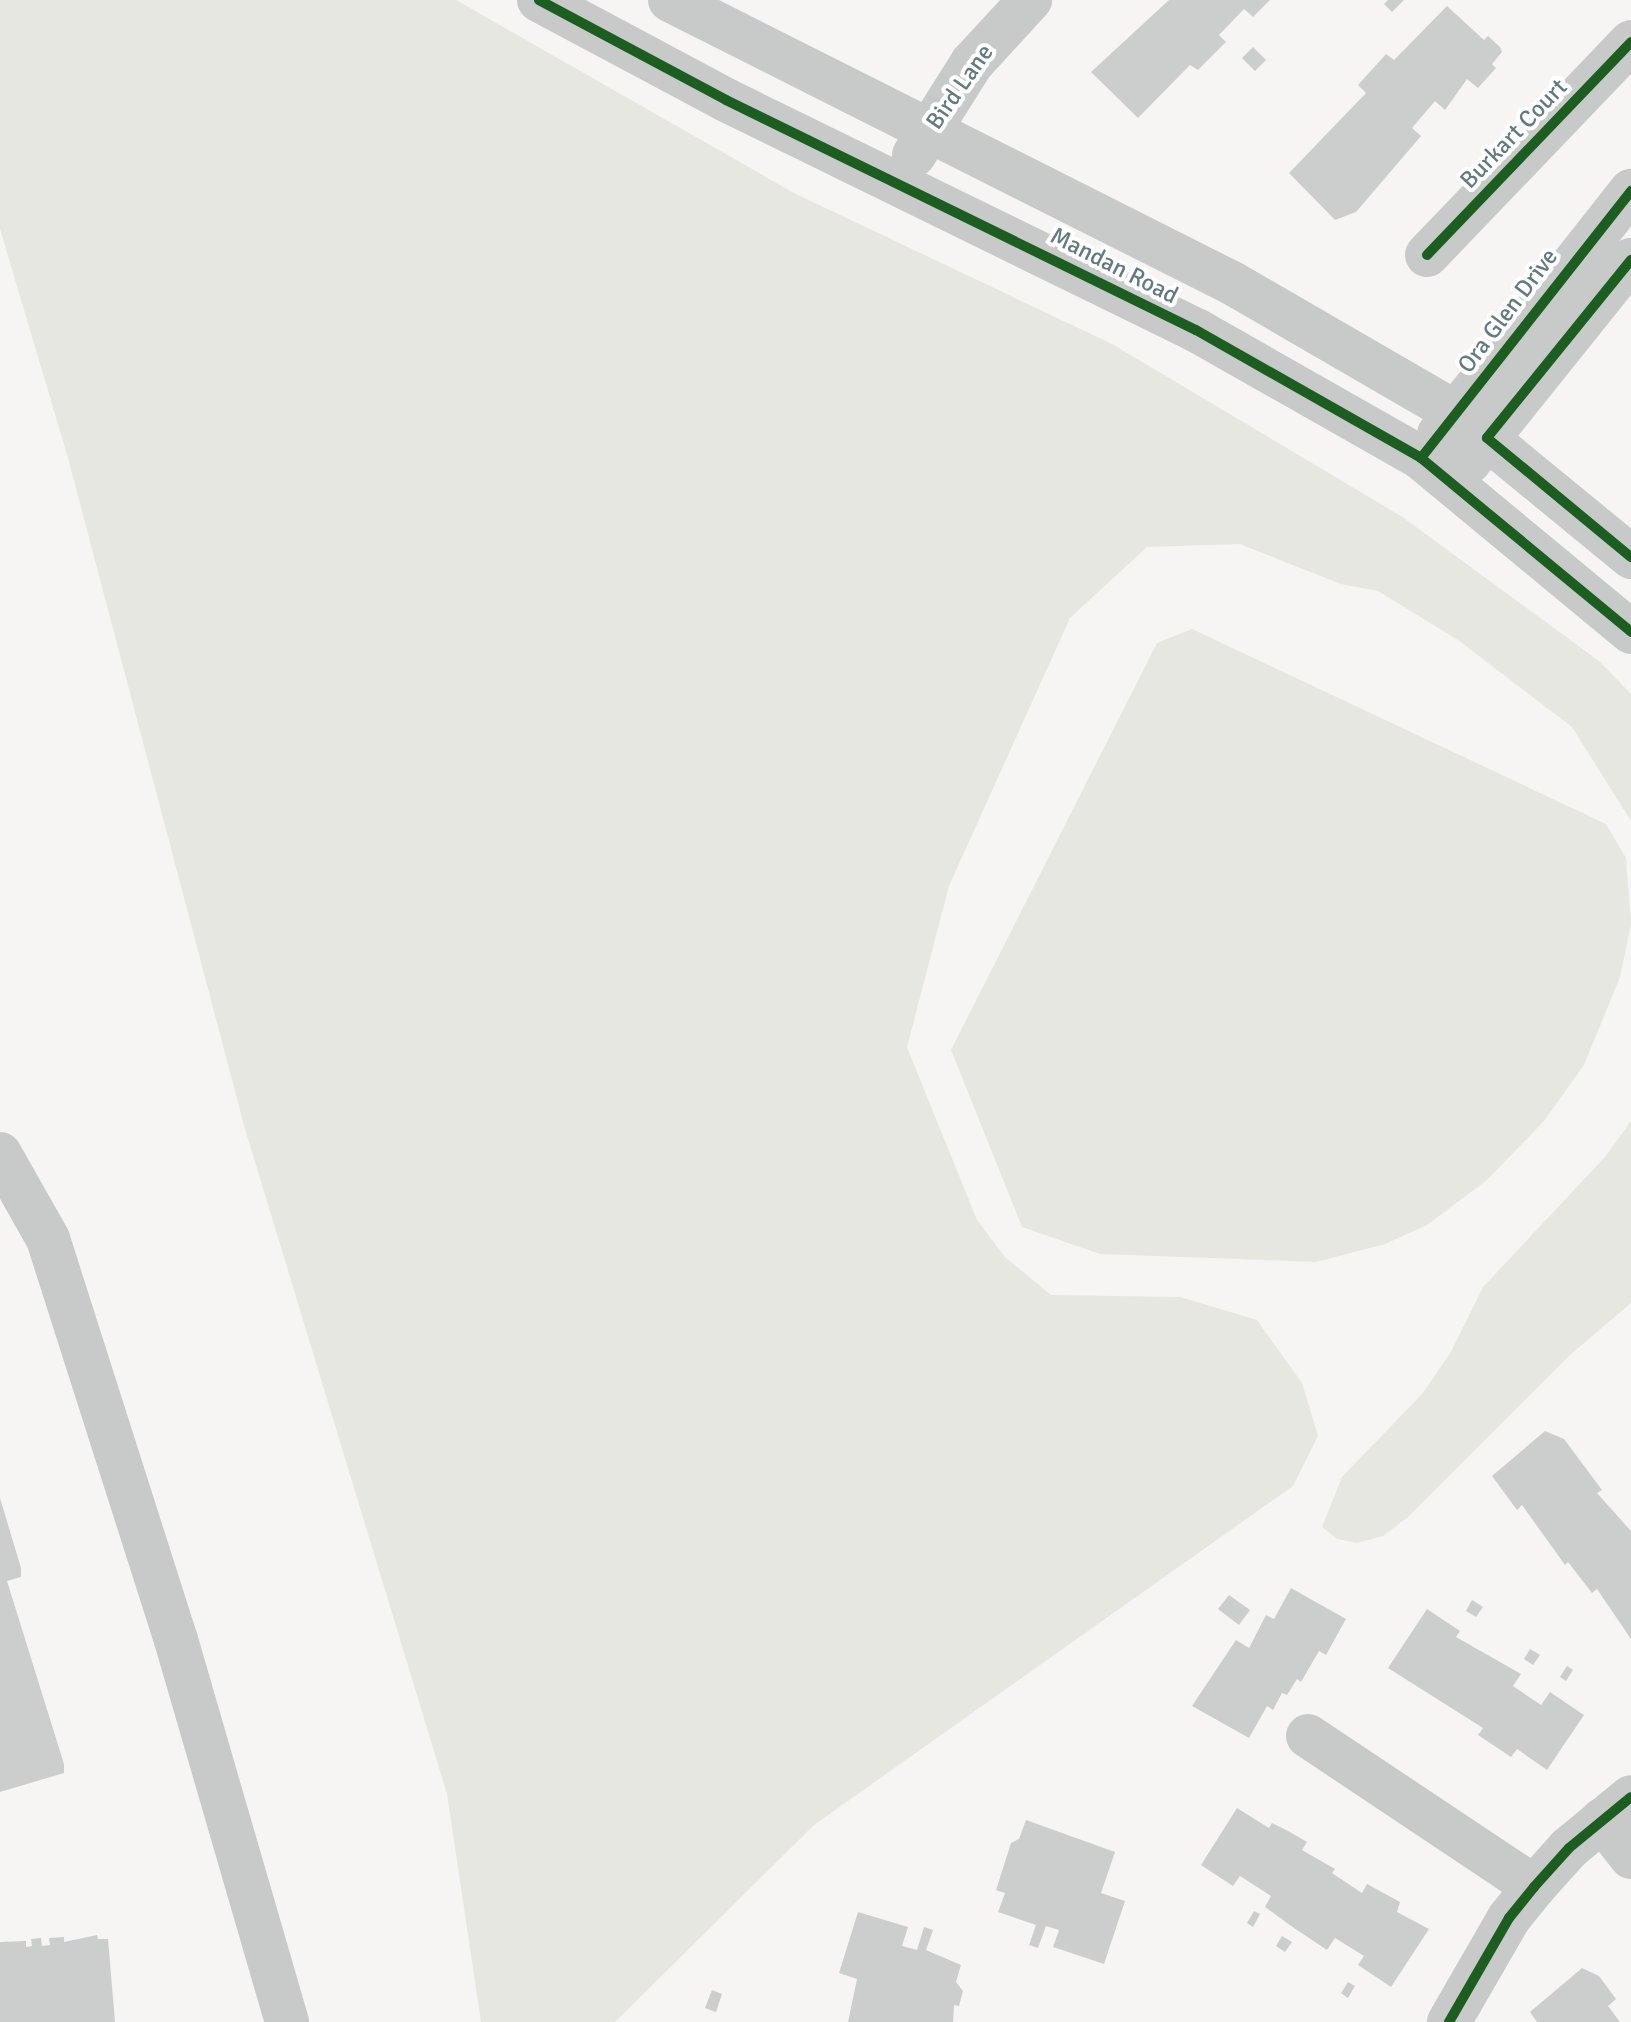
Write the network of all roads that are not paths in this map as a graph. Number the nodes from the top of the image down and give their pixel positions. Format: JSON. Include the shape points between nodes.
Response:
{"nodes":[{"id":1,"x":539,"y":0,"type":"edge"},
{"id":2,"x":670,"y":0,"type":"edge"},
{"id":3,"x":1030,"y":0,"type":"edge"},
{"id":4,"x":1631,"y":42,"type":"edge"},
{"id":5,"x":929,"y":130,"type":"junction"},
{"id":6,"x":898,"y":181,"type":"junction"},
{"id":7,"x":1631,"y":191,"type":"edge"},
{"id":8,"x":1427,"y":255,"type":"dead end"},
{"id":9,"x":1631,"y":260,"type":"edge"},
{"id":10,"x":1471,"y":426,"type":"junction"},
{"id":11,"x":1437,"y":471,"type":"junction"},
{"id":12,"x":1631,"y":557,"type":"edge"},
{"id":13,"x":1631,"y":632,"type":"edge"},
{"id":14,"x":0,"y":1154,"type":"edge"},
{"id":15,"x":1308,"y":1736,"type":"dead end"},
{"id":16,"x":1616,"y":1808,"type":"edge"},
{"id":17,"x":1631,"y":1857,"type":"edge"},
{"id":18,"x":1534,"y":1887,"type":"junction"},
{"id":19,"x":287,"y":2022,"type":"edge"},
{"id":20,"x":1449,"y":2022,"type":"edge"}],
"edges":[{"from":1,"to":6,"type":"street","name":"Mandan Road","via":[[726,100]]},
{"from":2,"to":5,"type":"street","name":"Mandan Road"},
{"from":3,"to":5,"type":"street","name":"Bird Lane","via":[[972,63]]},
{"from":4,"to":8,"type":"street","name":"Burkart Court"},
{"from":5,"to":6,"type":"street","name":"Bird Lane"},
{"from":5,"to":10,"type":"street","name":"Mandan Road","via":[[1232,283]]},
{"from":6,"to":11,"type":"street","name":"Mandan Road","via":[[1196,330]]},
{"from":7,"to":10,"type":"street","name":"Ora Glen Drive"},
{"from":9,"to":10,"type":"street","name":"Ora Glen Drive"},
{"from":10,"to":11,"type":"street","name":"Ora Glen Drive"},
{"from":10,"to":12,"type":"street","name":"Mandan Road"},
{"from":11,"to":13,"type":"street","name":"Mandan Road"},
{"from":14,"to":19,"type":"street","via":[[48,1239],[176,1640]]},
{"from":15,"to":18,"type":"street"},
{"from":16,"to":17,"type":"street"},
{"from":16,"to":18,"type":"street"},
{"from":18,"to":20,"type":"street","via":[[1509,1918]]}]}
